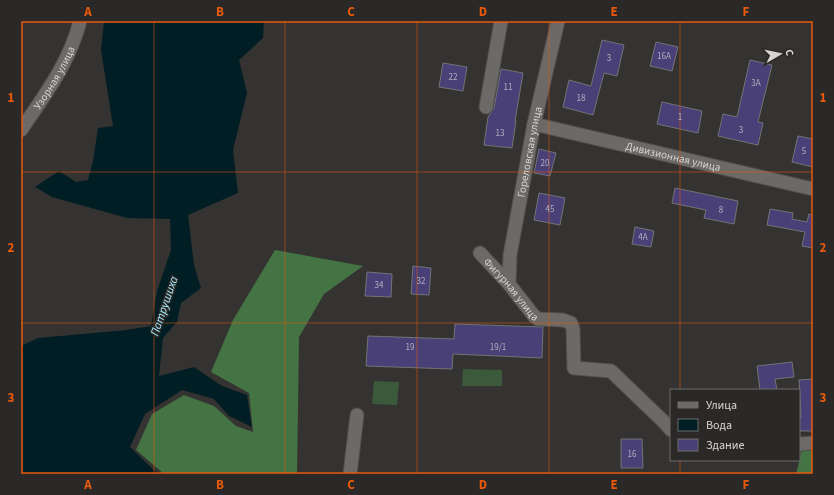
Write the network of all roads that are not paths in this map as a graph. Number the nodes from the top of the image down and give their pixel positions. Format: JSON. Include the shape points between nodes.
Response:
{"nodes":[{"id":1,"x":80,"y":21,"type":"edge"},
{"id":2,"x":501,"y":21,"type":"edge"},
{"id":3,"x":558,"y":21,"type":"edge"},
{"id":4,"x":486,"y":107,"type":"dead end"},
{"id":5,"x":534,"y":124,"type":"junction"},
{"id":6,"x":21,"y":130,"type":"edge"},
{"id":7,"x":813,"y":189,"type":"edge"},
{"id":8,"x":480,"y":253,"type":"dead end"},
{"id":9,"x":509,"y":284,"type":"junction"},
{"id":10,"x":357,"y":416,"type":"dead end"},
{"id":11,"x":670,"y":429,"type":"edge"},
{"id":12,"x":813,"y":443,"type":"edge"},
{"id":13,"x":800,"y":444,"type":"edge"},
{"id":14,"x":350,"y":474,"type":"edge"}],
"edges":[{"from":1,"to":6,"type":"street","name":"Узорная улица","via":[[68,56]]},
{"from":2,"to":4,"type":"street"},
{"from":3,"to":5,"type":"street","name":"Гореловская улица"},
{"from":5,"to":7,"type":"street","name":"Дивизионная улица"},
{"from":5,"to":9,"type":"street","name":"Гореловская улица","via":[[510,255]]},
{"from":8,"to":9,"type":"street","name":"Фигурная улица"},
{"from":9,"to":11,"type":"street","name":"Фигурная улица","via":[[538,319],[571,322],[574,368],[611,371]]},
{"from":10,"to":14,"type":"street"},
{"from":12,"to":13,"type":"street"}]}
